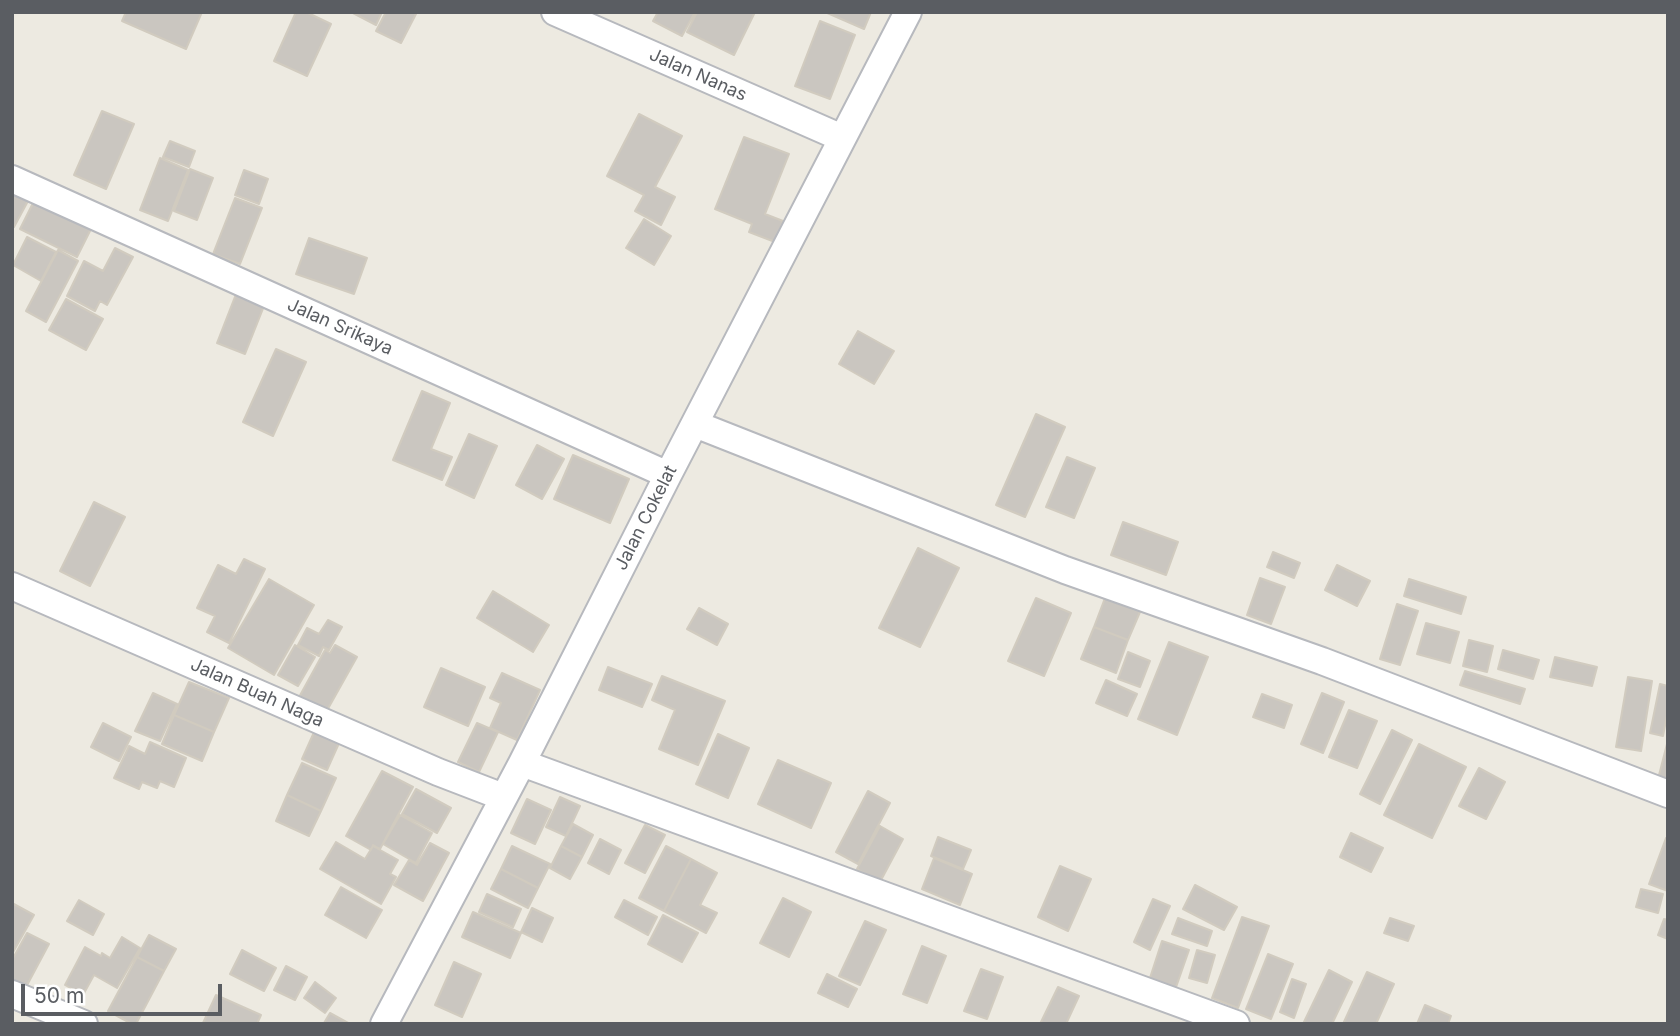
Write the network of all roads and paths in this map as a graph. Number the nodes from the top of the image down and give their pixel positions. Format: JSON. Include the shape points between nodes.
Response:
{"nodes":[{"id":1,"x":555,"y":12,"type":"edge"},
{"id":2,"x":908,"y":12,"type":"edge"},
{"id":3,"x":842,"y":138,"type":"junction"},
{"id":4,"x":12,"y":179,"type":"edge"},
{"id":5,"x":695,"y":424,"type":"junction"},
{"id":6,"x":668,"y":475,"type":"junction"},
{"id":7,"x":12,"y":586,"type":"edge"},
{"id":8,"x":522,"y":763,"type":"junction"},
{"id":9,"x":1668,"y":794,"type":"edge"},
{"id":10,"x":503,"y":797,"type":"junction"},
{"id":11,"x":12,"y":993,"type":"edge"},
{"id":12,"x":84,"y":1024,"type":"edge"},
{"id":13,"x":384,"y":1024,"type":"edge"},
{"id":14,"x":1236,"y":1024,"type":"edge"}],
"edges":[{"from":1,"to":3,"type":"street","name":"Jalan Nanas"},
{"from":2,"to":3,"type":"street","name":"Jalan Cokelat"},
{"from":3,"to":5,"type":"street","name":"Jalan Cokelat"},
{"from":4,"to":6,"type":"street","name":"Jalan Srikaya"},
{"from":5,"to":6,"type":"street","name":"Jalan Cokelat"},
{"from":5,"to":9,"type":"street","via":[[1065,570],[1322,661]]},
{"from":6,"to":8,"type":"street","name":"Jalan Cokelat"},
{"from":7,"to":10,"type":"street","name":"Jalan Buah Naga"},
{"from":8,"to":10,"type":"street","name":"Jalan Cokelat"},
{"from":8,"to":14,"type":"street"},
{"from":10,"to":13,"type":"street","name":"Jalan Cokelat"},
{"from":11,"to":12,"type":"street"}]}
